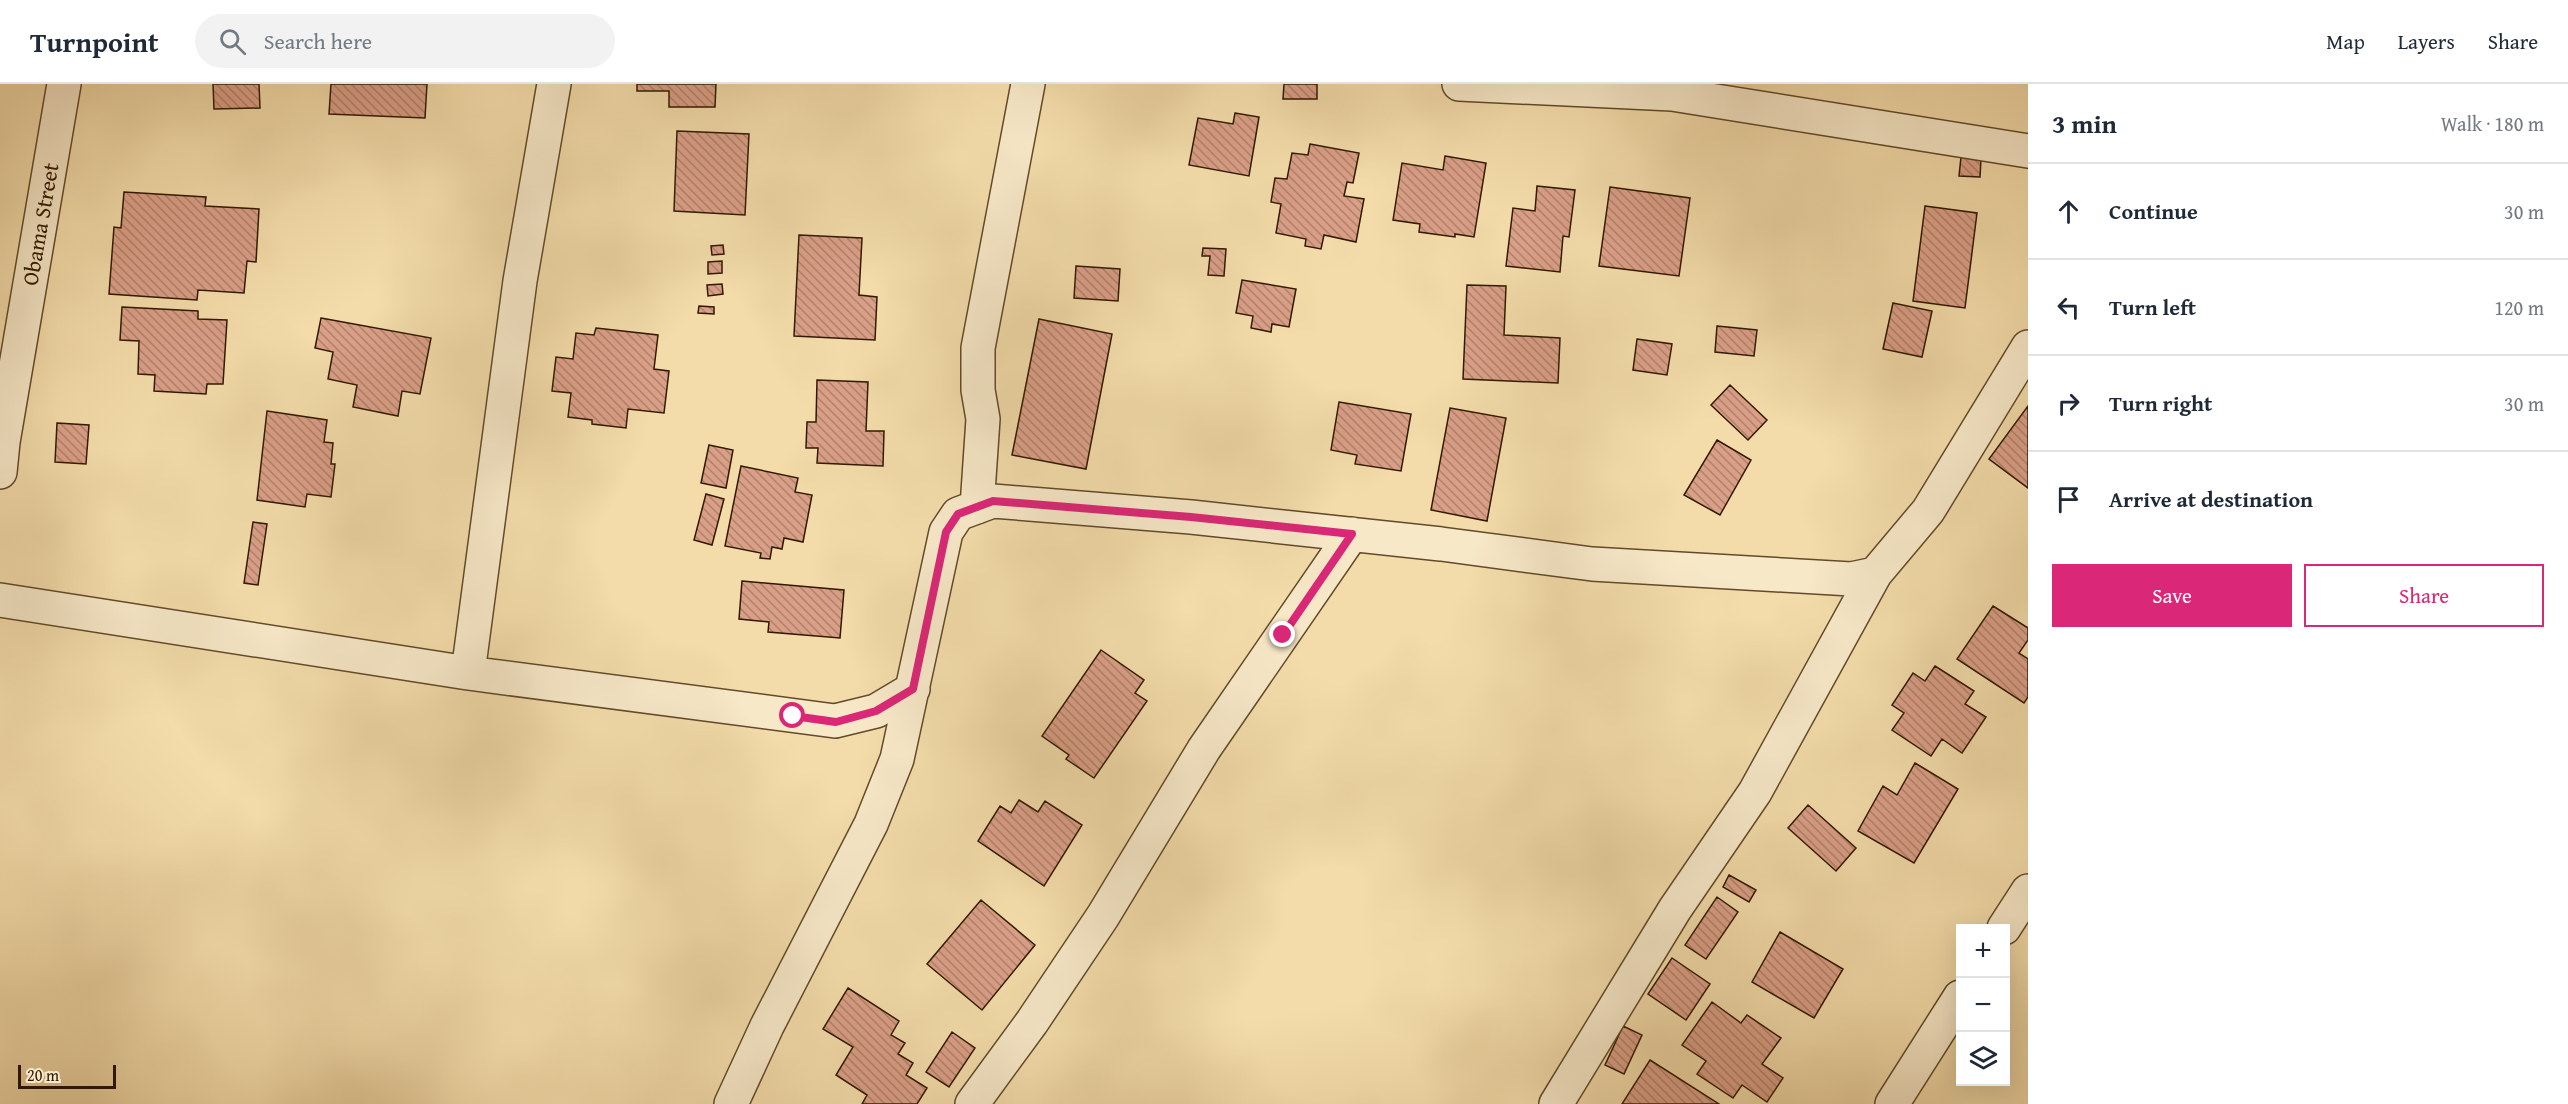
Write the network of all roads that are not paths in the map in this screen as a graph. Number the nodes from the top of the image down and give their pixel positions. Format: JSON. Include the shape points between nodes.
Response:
{"nodes":[{"id":1,"x":64,"y":84,"type":"edge"},
{"id":2,"x":554,"y":84,"type":"edge"},
{"id":3,"x":1028,"y":84,"type":"edge"},
{"id":4,"x":1459,"y":84,"type":"edge"},
{"id":5,"x":1673,"y":89,"type":"edge"},
{"id":6,"x":2028,"y":151,"type":"edge"},
{"id":7,"x":13,"y":298,"type":"edge"},
{"id":8,"x":2028,"y":347,"type":"edge"},
{"id":9,"x":0,"y":471,"type":"edge"},
{"id":10,"x":977,"y":507,"type":"junction"},
{"id":11,"x":1352,"y":534,"type":"junction"},
{"id":12,"x":1875,"y":574,"type":"junction"},
{"id":13,"x":0,"y":600,"type":"edge"},
{"id":14,"x":468,"y":673,"type":"junction"},
{"id":15,"x":913,"y":689,"type":"junction"},
{"id":16,"x":2028,"y":891,"type":"edge"},
{"id":17,"x":2007,"y":924,"type":"edge"},
{"id":18,"x":1956,"y":1003,"type":"edge"},
{"id":19,"x":732,"y":1104,"type":"edge"},
{"id":20,"x":972,"y":1104,"type":"edge"},
{"id":21,"x":1556,"y":1104,"type":"edge"},
{"id":22,"x":1892,"y":1104,"type":"edge"}],
"edges":[{"from":1,"to":7,"type":"street","name":"Obama Street"},
{"from":2,"to":14,"type":"street","via":[[520,281]]},
{"from":3,"to":10,"type":"street","via":[[978,348],[983,419]]},
{"from":4,"to":5,"type":"street"},
{"from":5,"to":6,"type":"street"},
{"from":7,"to":9,"type":"street","name":"Obama Street"},
{"from":8,"to":12,"type":"street","via":[[1928,511]]},
{"from":10,"to":11,"type":"street","via":[[993,501],[1084,507]]},
{"from":10,"to":15,"type":"street","via":[[958,514],[946,532]]},
{"from":11,"to":12,"type":"street","via":[[1592,564],[1820,579]]},
{"from":11,"to":20,"type":"street","via":[[1204,749],[1103,916],[1032,1023]]},
{"from":12,"to":21,"type":"street","via":[[1755,792],[1675,909]]},
{"from":13,"to":14,"type":"street"},
{"from":14,"to":15,"type":"street","via":[[836,722],[876,711]]},
{"from":15,"to":19,"type":"street","via":[[897,759],[871,824],[767,1026]]},
{"from":16,"to":17,"type":"street"},
{"from":18,"to":22,"type":"street"}]}
